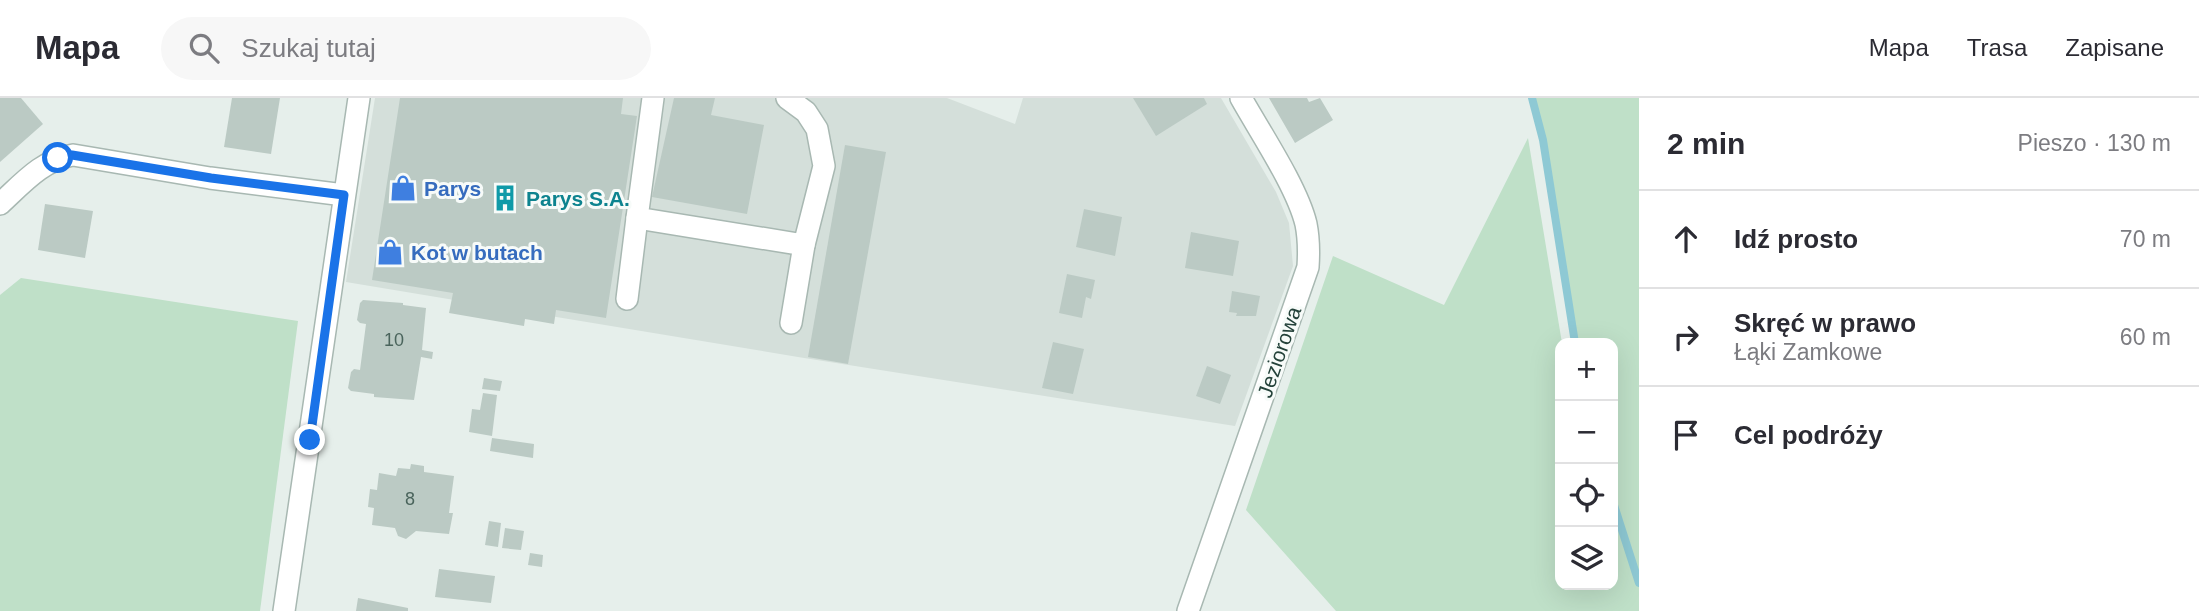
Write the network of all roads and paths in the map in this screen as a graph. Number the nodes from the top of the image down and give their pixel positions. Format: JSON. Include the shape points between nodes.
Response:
{"nodes":[{"id":1,"x":359,"y":98,"type":"edge"},
{"id":2,"x":653,"y":98,"type":"edge"},
{"id":3,"x":787,"y":98,"type":"edge"},
{"id":4,"x":1241,"y":98,"type":"edge"},
{"id":5,"x":344,"y":195,"type":"junction"},
{"id":6,"x":0,"y":204,"type":"edge"},
{"id":7,"x":637,"y":218,"type":"junction"},
{"id":8,"x":804,"y":245,"type":"junction"},
{"id":9,"x":627,"y":299,"type":"dead end"},
{"id":10,"x":791,"y":323,"type":"dead end"},
{"id":11,"x":284,"y":611,"type":"edge"},
{"id":12,"x":1188,"y":611,"type":"edge"}],
"edges":[{"from":1,"to":5,"type":"street"},
{"from":2,"to":7,"type":"street"},
{"from":3,"to":8,"type":"street","via":[[806,112],[817,129],[824,166]]},
{"from":4,"to":12,"type":"street","name":"Jeziorowa","via":[[1305,221],[1308,267]]},
{"from":5,"to":6,"type":"street","via":[[72,155],[43,166]]},
{"from":5,"to":11,"type":"street"},
{"from":7,"to":8,"type":"street"},
{"from":7,"to":9,"type":"street"},
{"from":8,"to":10,"type":"street"}]}
